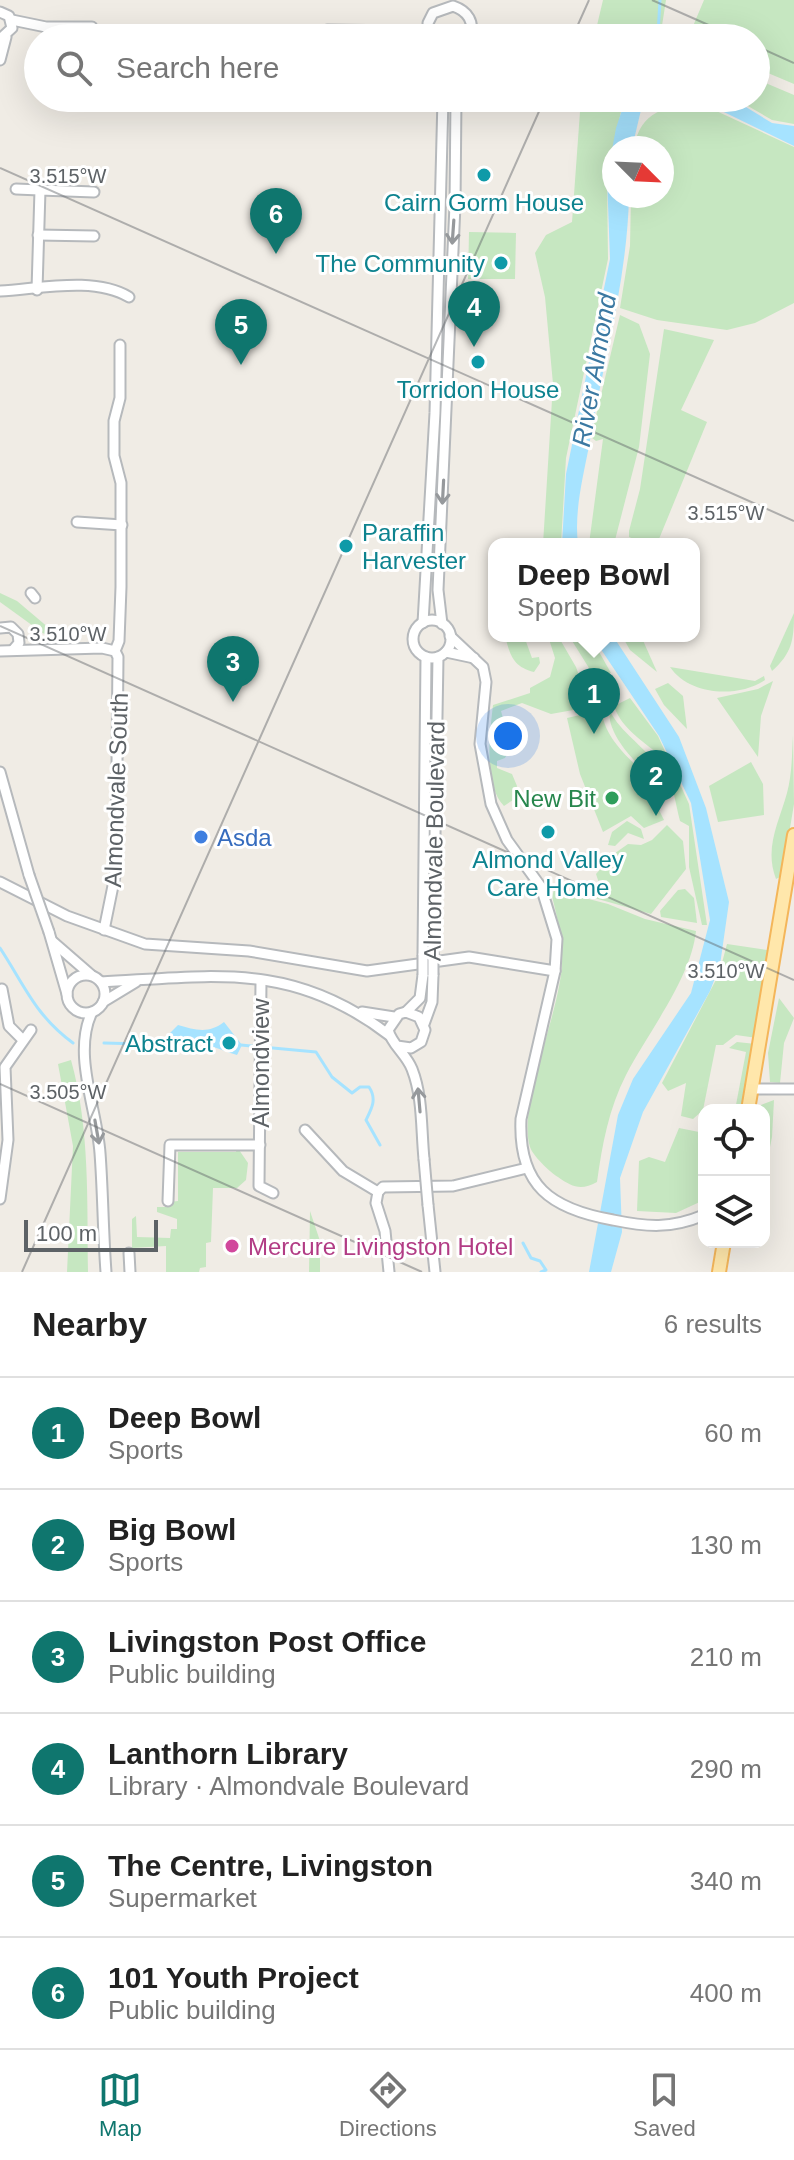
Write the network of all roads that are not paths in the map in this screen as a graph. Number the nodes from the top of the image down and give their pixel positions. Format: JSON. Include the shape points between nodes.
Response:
{"nodes":[{"id":1,"x":5,"y":1,"type":"edge"},
{"id":2,"x":460,"y":4,"type":"edge"},
{"id":3,"x":439,"y":5,"type":"edge"},
{"id":4,"x":7,"y":16,"type":"edge"},
{"id":5,"x":428,"y":23,"type":"edge"},
{"id":6,"x":35,"y":24,"type":"edge"},
{"id":7,"x":471,"y":24,"type":"edge"},
{"id":8,"x":5,"y":36,"type":"edge"},
{"id":9,"x":0,"y":60,"type":"edge"},
{"id":10,"x":443,"y":112,"type":"edge"},
{"id":11,"x":456,"y":112,"type":"edge"},
{"id":12,"x":16,"y":189,"type":"dead end"},
{"id":13,"x":40,"y":190,"type":"junction"},
{"id":14,"x":94,"y":192,"type":"dead end"},
{"id":15,"x":38,"y":235,"type":"junction"},
{"id":16,"x":94,"y":236,"type":"dead end"},
{"id":17,"x":37,"y":290,"type":"junction"},
{"id":18,"x":0,"y":291,"type":"edge"},
{"id":19,"x":129,"y":297,"type":"dead end"},
{"id":20,"x":120,"y":345,"type":"dead end"},
{"id":21,"x":77,"y":522,"type":"dead end"},
{"id":22,"x":122,"y":525,"type":"junction"},
{"id":23,"x":423,"y":623,"type":"junction"},
{"id":24,"x":2,"y":624,"type":"edge"},
{"id":25,"x":442,"y":624,"type":"junction"},
{"id":26,"x":18,"y":634,"type":"junction"},
{"id":27,"x":450,"y":636,"type":"junction"},
{"id":28,"x":45,"y":648,"type":"junction"},
{"id":29,"x":13,"y":650,"type":"junction"},
{"id":30,"x":115,"y":651,"type":"junction"},
{"id":31,"x":0,"y":652,"type":"edge"},
{"id":32,"x":442,"y":654,"type":"junction"},
{"id":33,"x":426,"y":657,"type":"junction"},
{"id":34,"x":477,"y":659,"type":"junction"},
{"id":35,"x":0,"y":772,"type":"edge"},
{"id":36,"x":794,"y":835,"type":"edge"},
{"id":37,"x":428,"y":878,"type":"junction"},
{"id":38,"x":0,"y":882,"type":"edge"},
{"id":39,"x":104,"y":930,"type":"junction"},
{"id":40,"x":51,"y":937,"type":"junction"},
{"id":41,"x":555,"y":971,"type":"junction"},
{"id":42,"x":91,"y":975,"type":"junction"},
{"id":43,"x":428,"y":975,"type":"junction"},
{"id":44,"x":138,"y":980,"type":"junction"},
{"id":45,"x":261,"y":981,"type":"junction"},
{"id":46,"x":101,"y":982,"type":"junction"},
{"id":47,"x":2,"y":989,"type":"edge"},
{"id":48,"x":68,"y":996,"type":"junction"},
{"id":49,"x":103,"y":1002,"type":"junction"},
{"id":50,"x":92,"y":1012,"type":"junction"},
{"id":51,"x":358,"y":1012,"type":"junction"},
{"id":52,"x":406,"y":1012,"type":"junction"},
{"id":53,"x":394,"y":1017,"type":"junction"},
{"id":54,"x":424,"y":1024,"type":"junction"},
{"id":55,"x":31,"y":1030,"type":"dead end"},
{"id":56,"x":389,"y":1035,"type":"junction"},
{"id":57,"x":22,"y":1039,"type":"junction"},
{"id":58,"x":397,"y":1046,"type":"junction"},
{"id":59,"x":752,"y":1089,"type":"junction"},
{"id":60,"x":794,"y":1089,"type":"edge"},
{"id":61,"x":749,"y":1104,"type":"edge"},
{"id":62,"x":305,"y":1130,"type":"dead end"},
{"id":63,"x":260,"y":1145,"type":"junction"},
{"id":64,"x":527,"y":1168,"type":"junction"},
{"id":65,"x":378,"y":1192,"type":"junction"},
{"id":66,"x":273,"y":1193,"type":"dead end"},
{"id":67,"x":0,"y":1199,"type":"edge"},
{"id":68,"x":168,"y":1201,"type":"dead end"},
{"id":69,"x":698,"y":1217,"type":"edge"},
{"id":70,"x":698,"y":1223,"type":"edge"},
{"id":71,"x":681,"y":1224,"type":"junction"},
{"id":72,"x":722,"y":1248,"type":"edge"},
{"id":73,"x":129,"y":1253,"type":"dead end"},
{"id":74,"x":106,"y":1272,"type":"edge"},
{"id":75,"x":130,"y":1272,"type":"edge"},
{"id":76,"x":389,"y":1272,"type":"edge"},
{"id":77,"x":435,"y":1272,"type":"edge"},
{"id":78,"x":719,"y":1272,"type":"edge"}],
"edges":[{"from":1,"to":4,"type":"street"},
{"from":2,"to":3,"type":"street"},
{"from":2,"to":7,"type":"street"},
{"from":3,"to":5,"type":"street"},
{"from":4,"to":6,"type":"street"},
{"from":4,"to":8,"type":"street"},
{"from":8,"to":9,"type":"street"},
{"from":10,"to":23,"type":"street","via":[[436,398]]},
{"from":11,"to":25,"type":"street","one_way":true,"via":[[438,590]]},
{"from":12,"to":13,"type":"street"},
{"from":13,"to":14,"type":"street"},
{"from":13,"to":15,"type":"street"},
{"from":15,"to":16,"type":"street"},
{"from":15,"to":17,"type":"street"},
{"from":17,"to":18,"type":"street"},
{"from":17,"to":19,"type":"street","via":[[97,287]]},
{"from":20,"to":22,"type":"street","name":"Almondvale South","via":[[114,456],[121,471]]},
{"from":21,"to":22,"type":"street"},
{"from":22,"to":30,"type":"street","name":"Almondvale South"},
{"from":23,"to":25,"type":"street"},
{"from":23,"to":33,"type":"street","via":[[413,640]]},
{"from":24,"to":26,"type":"street"},
{"from":25,"to":27,"type":"street"},
{"from":26,"to":28,"type":"street"},
{"from":26,"to":29,"type":"street"},
{"from":27,"to":32,"type":"street"},
{"from":27,"to":34,"type":"street"},
{"from":28,"to":29,"type":"street"},
{"from":28,"to":30,"type":"street"},
{"from":29,"to":31,"type":"street"},
{"from":30,"to":39,"type":"street","name":"Almondvale South","via":[[120,665],[116,871]]},
{"from":32,"to":33,"type":"street"},
{"from":32,"to":34,"type":"street"},
{"from":32,"to":37,"type":"street","name":"Almondvale Boulevard"},
{"from":33,"to":37,"type":"street","name":"Almondvale Boulevard"},
{"from":34,"to":41,"type":"street","via":[[486,682],[480,744],[491,804],[551,912],[557,939]]},
{"from":35,"to":40,"type":"street","bridge":true},
{"from":36,"to":59,"type":"main road"},
{"from":37,"to":43,"type":"street","name":"Almondvale Boulevard","bridge":true},
{"from":38,"to":39,"type":"street"},
{"from":39,"to":41,"type":"street","via":[[145,944],[249,951],[353,970],[389,970],[469,957]]},
{"from":40,"to":42,"type":"street"},
{"from":40,"to":48,"type":"street"},
{"from":41,"to":64,"type":"street","via":[[521,1119]]},
{"from":42,"to":46,"type":"street"},
{"from":42,"to":48,"type":"street","via":[[76,978]]},
{"from":43,"to":52,"type":"street","name":"Almondvale Boulevard","via":[[420,998]]},
{"from":43,"to":54,"type":"street","name":"Almondvale Boulevard","via":[[432,1002]]},
{"from":44,"to":45,"type":"street","via":[[207,975]]},
{"from":44,"to":46,"type":"street"},
{"from":44,"to":49,"type":"street"},
{"from":45,"to":51,"type":"street","via":[[316,992]]},
{"from":45,"to":63,"type":"street","name":"Almondview"},
{"from":46,"to":49,"type":"street"},
{"from":47,"to":57,"type":"street","via":[[9,1026]]},
{"from":48,"to":50,"type":"street","via":[[80,1011]]},
{"from":49,"to":50,"type":"street"},
{"from":50,"to":74,"type":"street","one_way":true,"via":[[86,1047],[100,1149]]},
{"from":51,"to":53,"type":"street"},
{"from":51,"to":56,"type":"street"},
{"from":52,"to":53,"type":"street"},
{"from":52,"to":54,"type":"street"},
{"from":53,"to":56,"type":"street"},
{"from":54,"to":58,"type":"street","via":[[418,1045]]},
{"from":55,"to":57,"type":"street"},
{"from":56,"to":58,"type":"street"},
{"from":57,"to":67,"type":"street","via":[[5,1067],[8,1140]]},
{"from":77,"to":58,"type":"street","one_way":true,"bridge":true,"via":[[417,1085]]},
{"from":59,"to":60,"type":"street"},
{"from":59,"to":61,"type":"main road"},
{"from":62,"to":65,"type":"street","via":[[343,1171]]},
{"from":63,"to":66,"type":"street","name":"Almondview","via":[[259,1186]]},
{"from":63,"to":68,"type":"street","name":"Almondview","via":[[170,1145]]},
{"from":64,"to":65,"type":"street","via":[[453,1186],[383,1187]]},
{"from":64,"to":71,"type":"street","via":[[551,1199],[589,1216],[650,1227]]},
{"from":65,"to":76,"type":"street"},
{"from":69,"to":71,"type":"street"},
{"from":70,"to":71,"type":"street"},
{"from":72,"to":78,"type":"main road"},
{"from":73,"to":75,"type":"street"}]}
